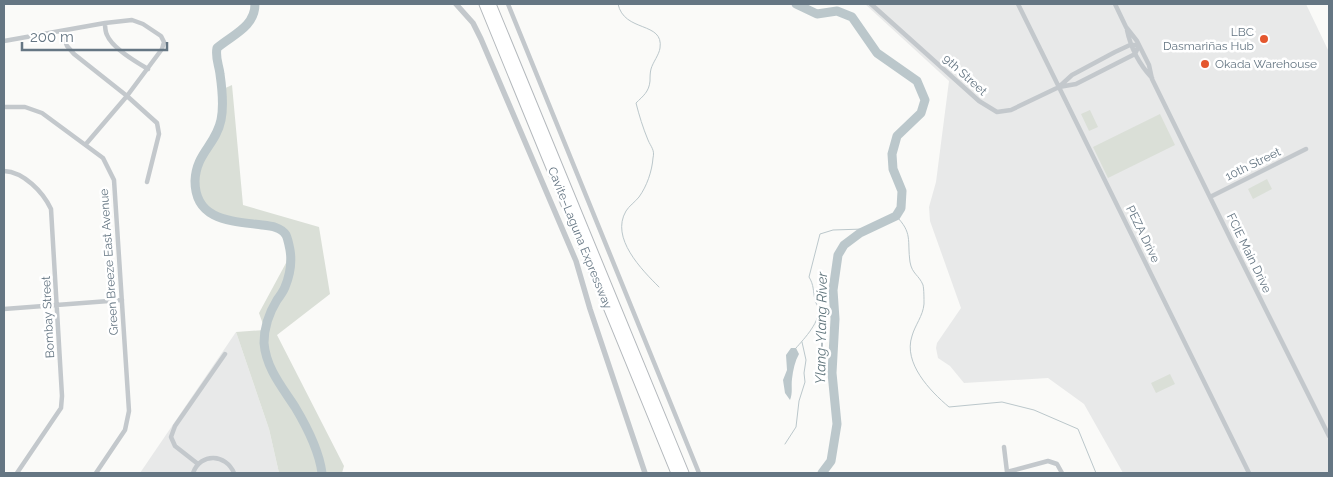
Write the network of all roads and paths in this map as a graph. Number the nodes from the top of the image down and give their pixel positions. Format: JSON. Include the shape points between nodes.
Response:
{"nodes":[{"id":1,"x":456,"y":4,"type":"edge"},
{"id":2,"x":484,"y":4,"type":"edge"},
{"id":3,"x":491,"y":4,"type":"edge"},
{"id":4,"x":508,"y":4,"type":"edge"},
{"id":5,"x":871,"y":4,"type":"edge"},
{"id":6,"x":1018,"y":4,"type":"edge"},
{"id":7,"x":1115,"y":4,"type":"edge"},
{"id":8,"x":104,"y":23,"type":"junction"},
{"id":9,"x":1126,"y":27,"type":"junction"},
{"id":10,"x":61,"y":32,"type":"junction"},
{"id":11,"x":4,"y":41,"type":"edge"},
{"id":12,"x":1130,"y":44,"type":"junction"},
{"id":13,"x":1139,"y":45,"type":"junction"},
{"id":14,"x":1135,"y":54,"type":"junction"},
{"id":15,"x":148,"y":69,"type":"junction"},
{"id":16,"x":1152,"y":79,"type":"junction"},
{"id":17,"x":1059,"y":87,"type":"junction"},
{"id":18,"x":127,"y":96,"type":"junction"},
{"id":19,"x":4,"y":107,"type":"edge"},
{"id":20,"x":86,"y":144,"type":"junction"},
{"id":21,"x":1306,"y":149,"type":"dead end"},
{"id":22,"x":4,"y":171,"type":"edge"},
{"id":23,"x":147,"y":182,"type":"dead end"},
{"id":24,"x":1210,"y":196,"type":"junction"},
{"id":25,"x":122,"y":300,"type":"junction"},
{"id":26,"x":58,"y":306,"type":"junction"},
{"id":27,"x":4,"y":309,"type":"edge"},
{"id":28,"x":225,"y":354,"type":"dead end"},
{"id":29,"x":1329,"y":436,"type":"edge"},
{"id":30,"x":1004,"y":447,"type":"dead end"},
{"id":31,"x":198,"y":464,"type":"junction"},
{"id":32,"x":17,"y":473,"type":"edge"},
{"id":33,"x":96,"y":473,"type":"edge"},
{"id":34,"x":193,"y":473,"type":"edge"},
{"id":35,"x":234,"y":473,"type":"edge"},
{"id":36,"x":645,"y":473,"type":"edge"},
{"id":37,"x":676,"y":473,"type":"edge"},
{"id":38,"x":684,"y":473,"type":"edge"},
{"id":39,"x":699,"y":473,"type":"edge"},
{"id":40,"x":1062,"y":473,"type":"edge"},
{"id":41,"x":1250,"y":473,"type":"edge"}],
"edges":[{"from":1,"to":36,"type":"street","via":[[473,23],[481,39],[576,261]]},
{"from":2,"to":37,"type":"highway","name":"Cavite–Laguna Expressway"},
{"from":3,"to":38,"type":"highway","name":"Cavite–Laguna Expressway"},
{"from":4,"to":39,"type":"street"},
{"from":5,"to":17,"type":"street","name":"9th Street","via":[[991,110],[1010,110]]},
{"from":6,"to":17,"type":"street","name":"PEZA Drive"},
{"from":7,"to":9,"type":"street","name":"FCIE Main Drive"},
{"from":8,"to":10,"type":"street"},
{"from":8,"to":15,"type":"street","via":[[110,40]]},
{"from":8,"to":15,"type":"street","via":[[136,21],[161,36],[164,45]]},
{"from":9,"to":12,"type":"street","name":"FCIE Main Drive"},
{"from":9,"to":13,"type":"street","name":"FCIE Main Drive"},
{"from":10,"to":11,"type":"street"},
{"from":10,"to":18,"type":"street","via":[[74,54]]},
{"from":12,"to":13,"type":"street"},
{"from":12,"to":14,"type":"street","name":"FCIE Main Drive"},
{"from":12,"to":17,"type":"street","name":"9th Street","via":[[1072,75]]},
{"from":13,"to":14,"type":"street"},
{"from":13,"to":16,"type":"street","name":"FCIE Main Drive"},
{"from":14,"to":16,"type":"street","name":"FCIE Main Drive"},
{"from":14,"to":17,"type":"street","name":"9th Street","via":[[1076,84]]},
{"from":15,"to":18,"type":"street"},
{"from":16,"to":24,"type":"street","name":"FCIE Main Drive"},
{"from":17,"to":41,"type":"street","name":"PEZA Drive"},
{"from":18,"to":20,"type":"street"},
{"from":18,"to":23,"type":"street","via":[[159,129]]},
{"from":19,"to":20,"type":"street","name":"Green Breeze East Avenue","via":[[34,110]]},
{"from":20,"to":25,"type":"street","name":"Green Breeze East Avenue","via":[[103,158],[114,180]]},
{"from":21,"to":24,"type":"street","name":"10th Street"},
{"from":22,"to":26,"type":"street","name":"Bombay Street","via":[[15,173],[34,186],[51,209]]},
{"from":24,"to":29,"type":"street","name":"FCIE Main Drive"},
{"from":25,"to":26,"type":"street"},
{"from":25,"to":33,"type":"street","name":"Green Breeze East Avenue","via":[[128,420],[125,430]]},
{"from":26,"to":27,"type":"street"},
{"from":26,"to":32,"type":"street","name":"Bombay Street","via":[[61,408]]},
{"from":28,"to":31,"type":"street","via":[[175,426],[171,437],[175,446]]},
{"from":30,"to":40,"type":"street","via":[[1007,472],[1048,461],[1056,464]]},
{"from":31,"to":34,"type":"street"},
{"from":31,"to":35,"type":"street","via":[[218,458],[230,465]]}]}
